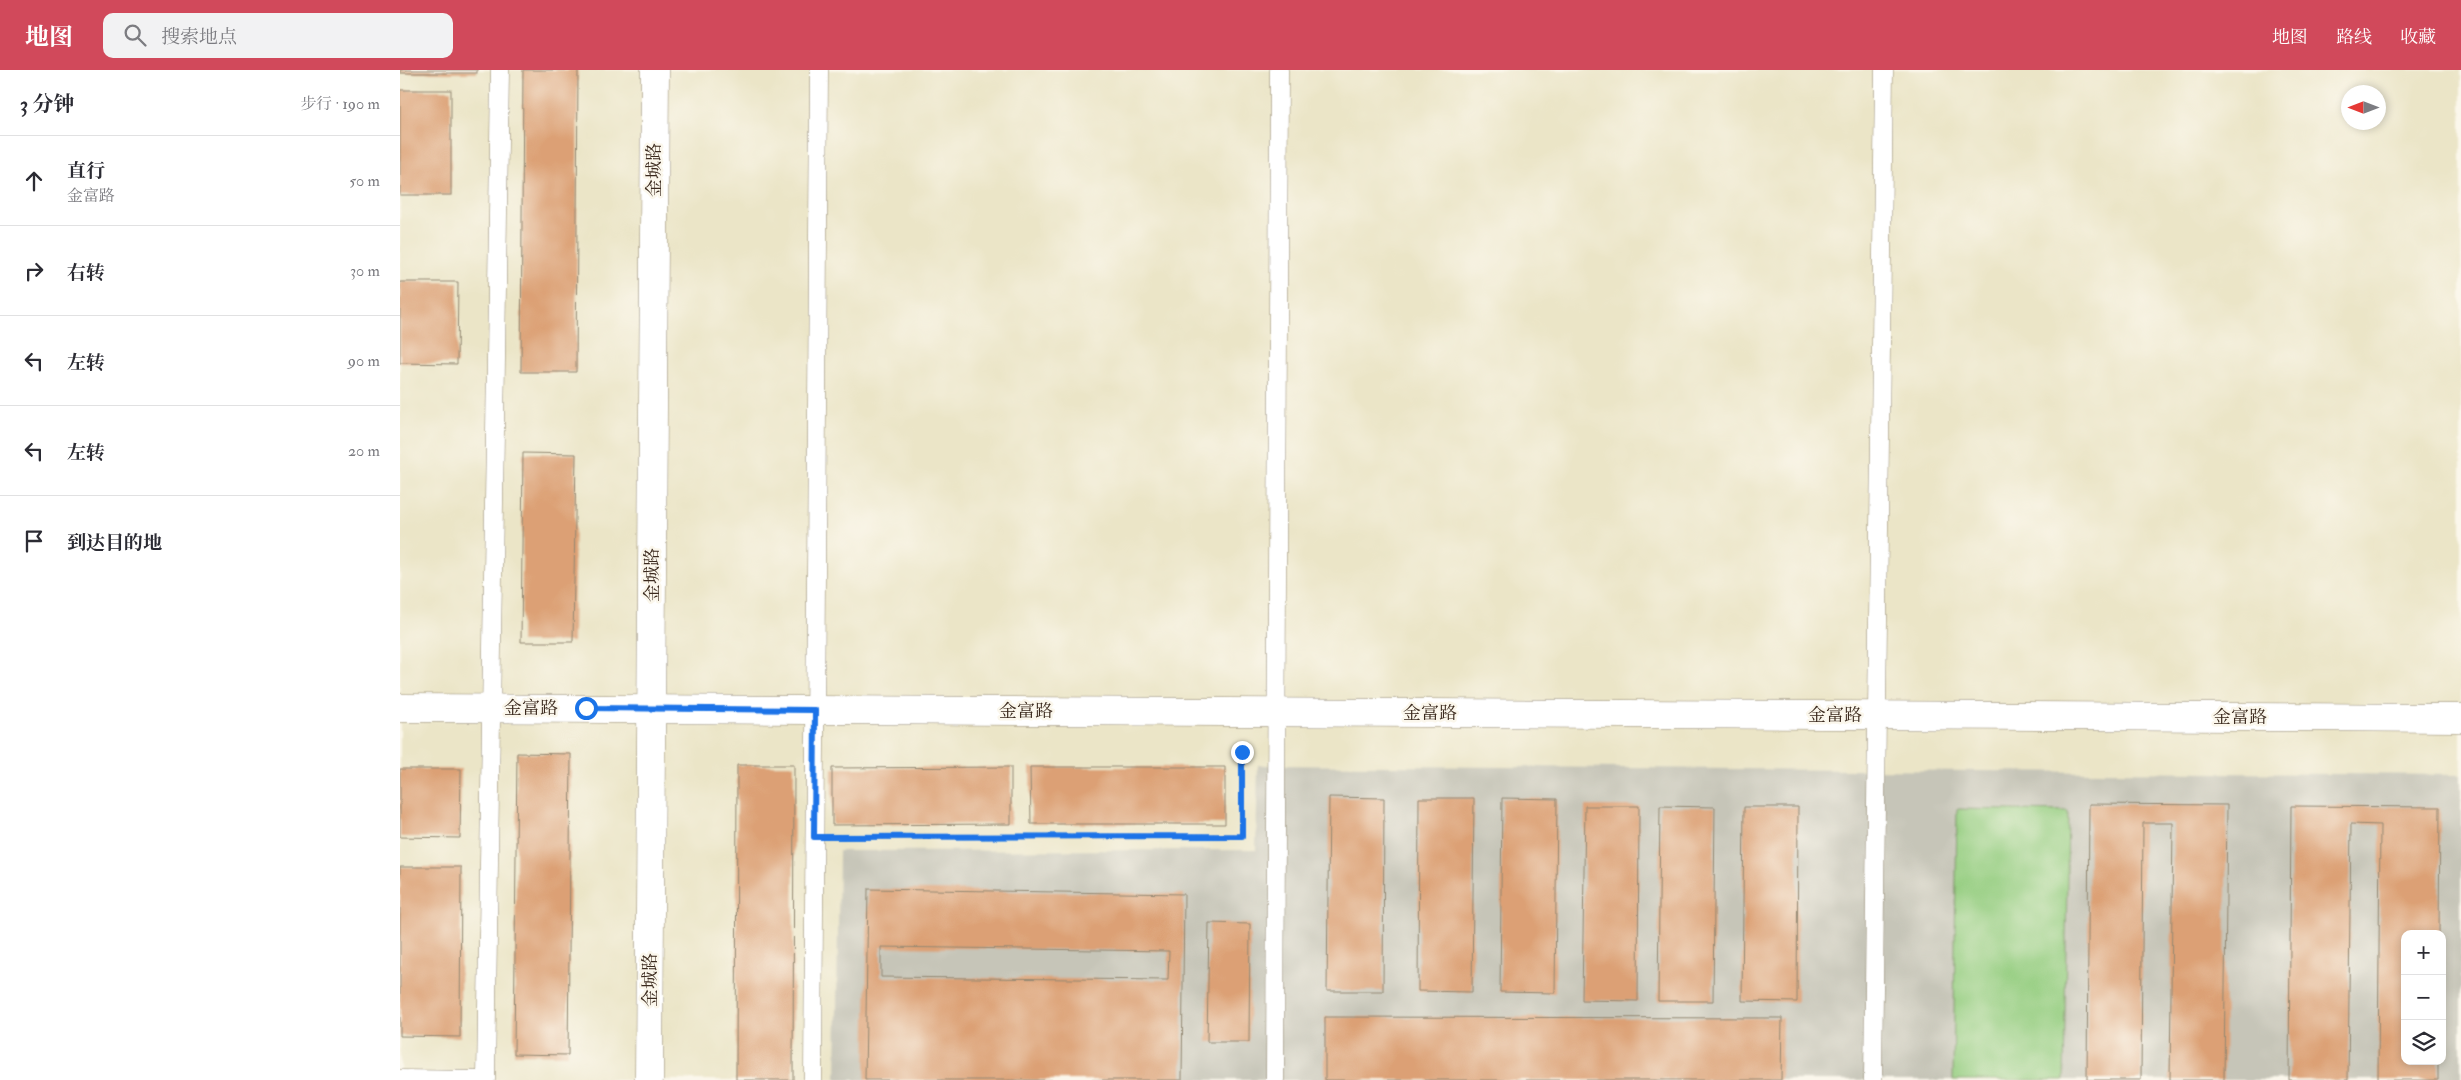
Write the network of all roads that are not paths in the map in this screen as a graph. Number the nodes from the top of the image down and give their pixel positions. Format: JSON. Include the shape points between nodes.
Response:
{"nodes":[{"id":1,"x":500,"y":70,"type":"edge"},
{"id":2,"x":655,"y":70,"type":"edge"},
{"id":3,"x":819,"y":70,"type":"edge"},
{"id":4,"x":1279,"y":70,"type":"edge"},
{"id":5,"x":1884,"y":70,"type":"edge"},
{"id":6,"x":400,"y":708,"type":"edge"},
{"id":7,"x":491,"y":708,"type":"junction"},
{"id":8,"x":651,"y":709,"type":"junction"},
{"id":9,"x":815,"y":710,"type":"junction"},
{"id":10,"x":1276,"y":712,"type":"junction"},
{"id":11,"x":1877,"y":715,"type":"junction"},
{"id":12,"x":2461,"y":718,"type":"edge"},
{"id":13,"x":400,"y":1079,"type":"edge"},
{"id":14,"x":649,"y":1080,"type":"edge"},
{"id":15,"x":813,"y":1080,"type":"edge"},
{"id":16,"x":1274,"y":1080,"type":"edge"},
{"id":17,"x":1873,"y":1080,"type":"edge"}],
"edges":[{"from":1,"to":7,"type":"lane"},
{"from":2,"to":8,"type":"street","name":"金城路"},
{"from":3,"to":9,"type":"lane"},
{"from":4,"to":10,"type":"lane"},
{"from":5,"to":11,"type":"lane"},
{"from":6,"to":7,"type":"street","name":"金富路"},
{"from":7,"to":8,"type":"street","name":"金富路"},
{"from":7,"to":13,"type":"lane","via":[[486,1080]]},
{"from":8,"to":9,"type":"street","name":"金富路"},
{"from":8,"to":14,"type":"street","name":"金城路"},
{"from":9,"to":10,"type":"street","name":"金富路"},
{"from":9,"to":15,"type":"lane"},
{"from":10,"to":11,"type":"street","name":"金富路"},
{"from":10,"to":16,"type":"lane"},
{"from":11,"to":12,"type":"street","name":"金富路"},
{"from":11,"to":17,"type":"lane"}]}
